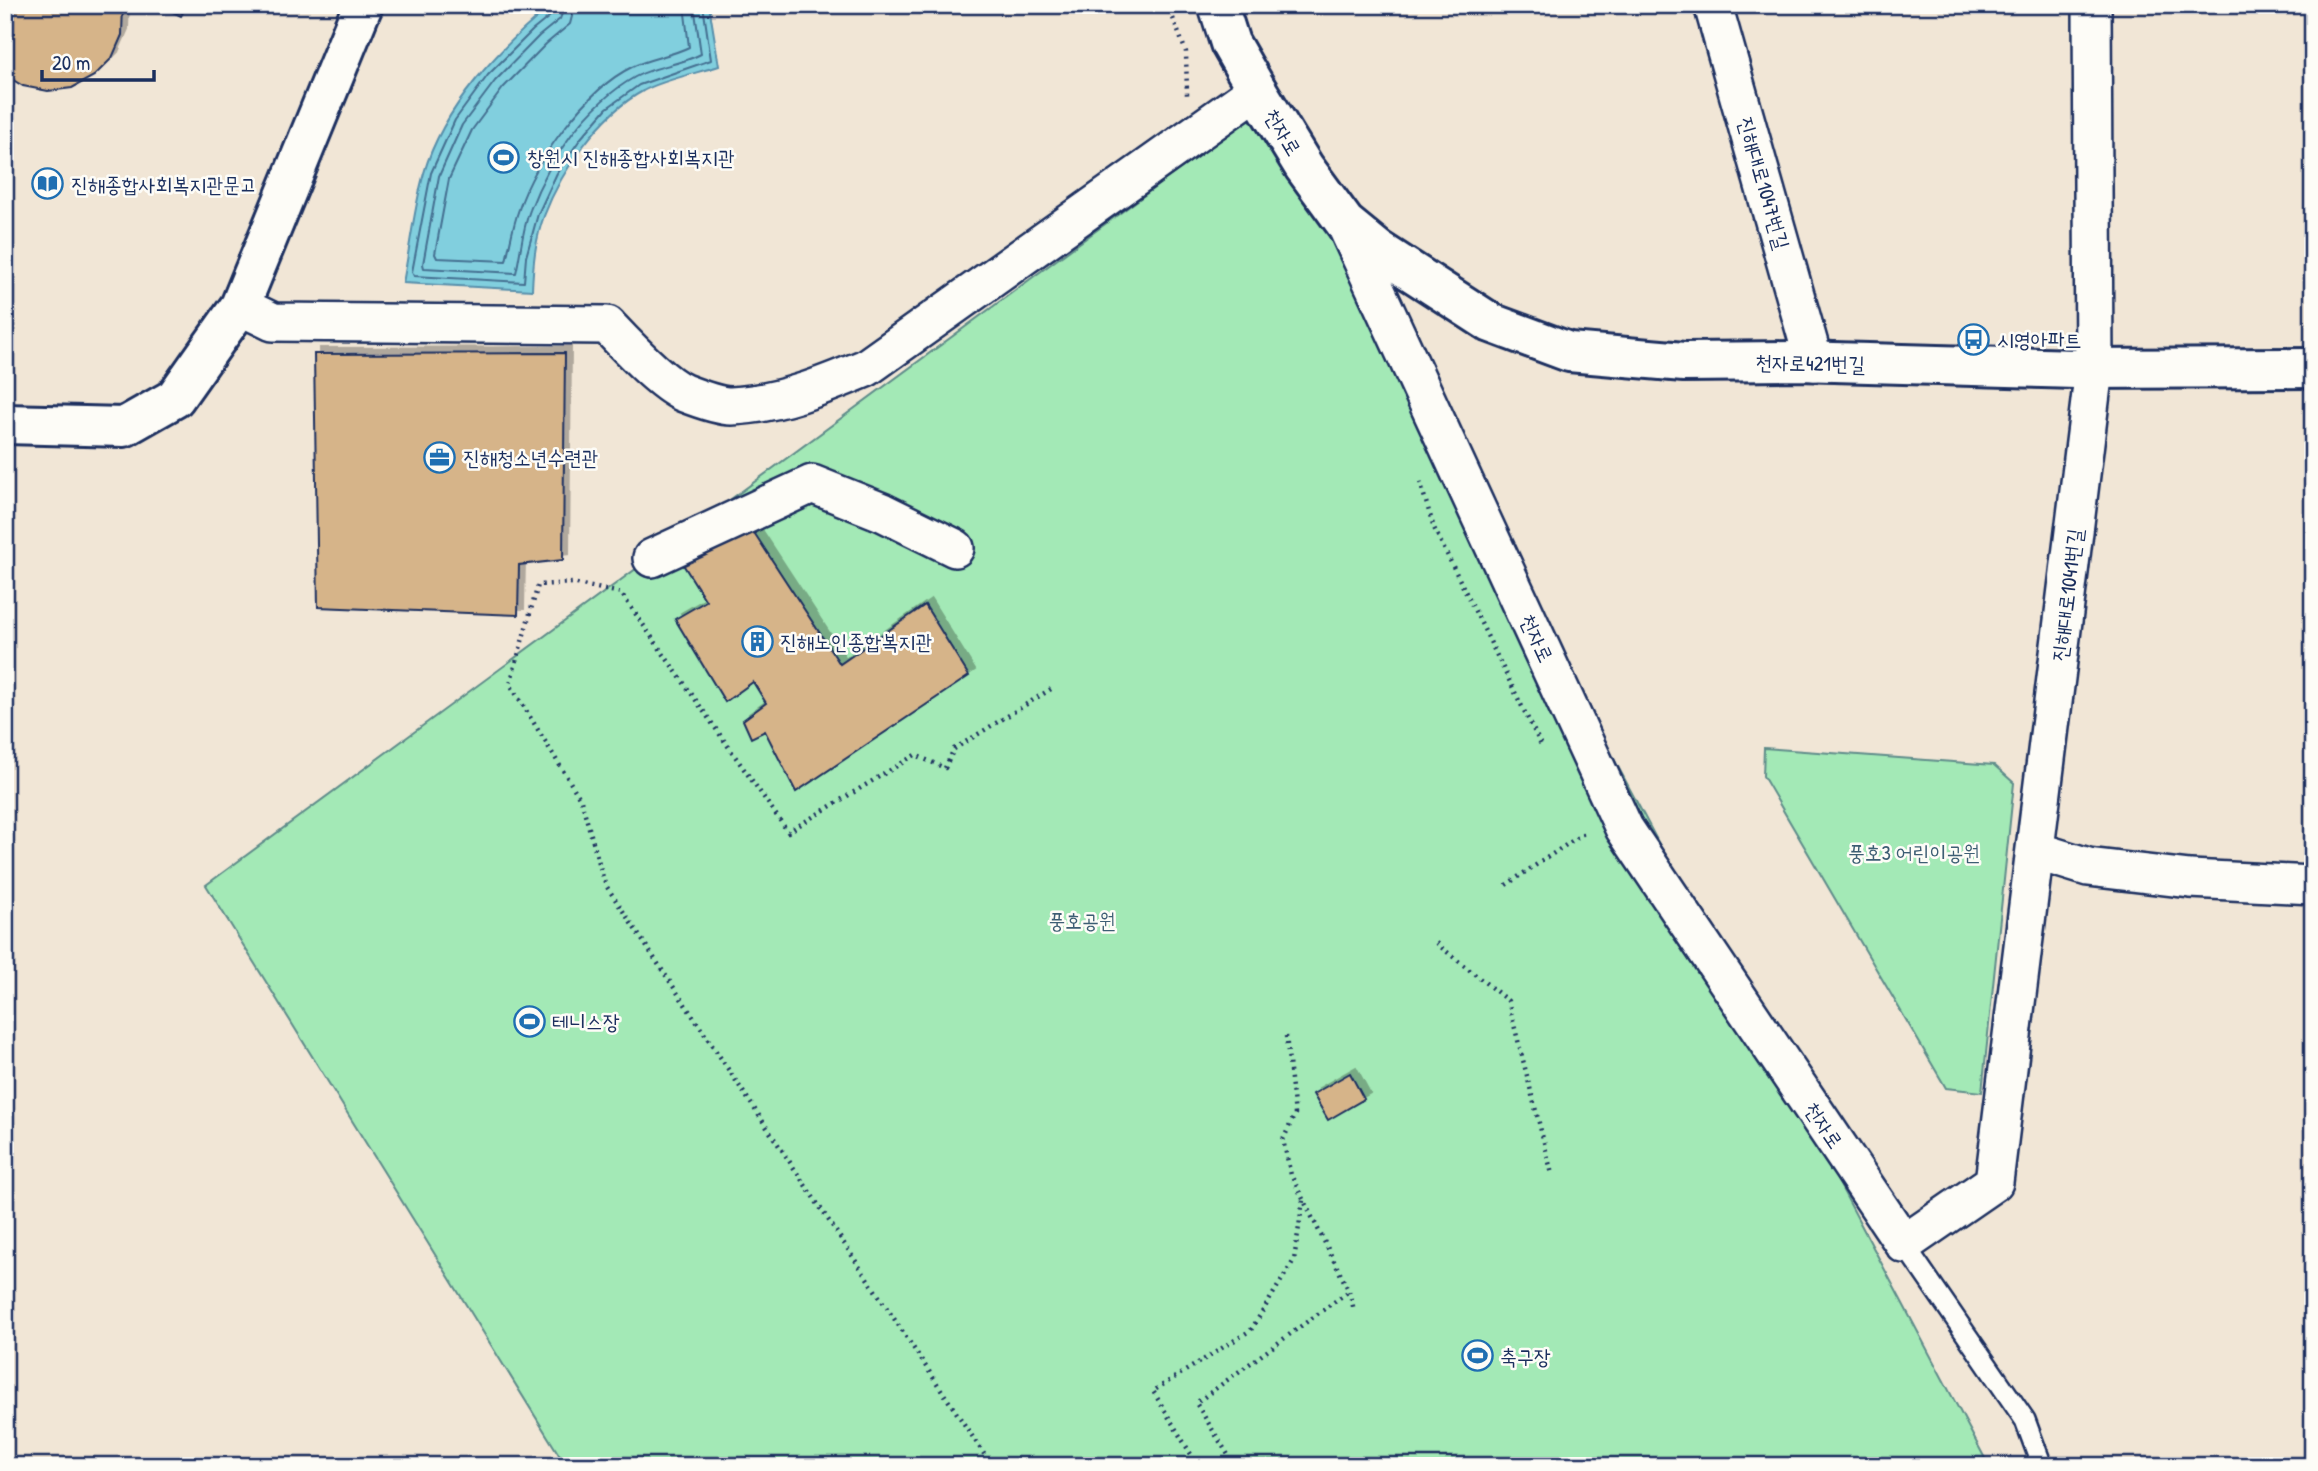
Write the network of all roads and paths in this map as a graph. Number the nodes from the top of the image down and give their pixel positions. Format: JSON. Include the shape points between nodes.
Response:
{"nodes":[{"id":1,"x":363,"y":5,"type":"edge"},
{"id":2,"x":1168,"y":5,"type":"edge"},
{"id":3,"x":1218,"y":5,"type":"edge"},
{"id":4,"x":1713,"y":5,"type":"edge"},
{"id":5,"x":2092,"y":5,"type":"edge"},
{"id":6,"x":1257,"y":90,"type":"junction"},
{"id":7,"x":1188,"y":141,"type":"junction"},
{"id":8,"x":1345,"y":223,"type":"junction"},
{"id":9,"x":240,"y":306,"type":"junction"},
{"id":10,"x":1814,"y":362,"type":"junction"},
{"id":11,"x":2313,"y":368,"type":"edge"},
{"id":12,"x":2094,"y":369,"type":"junction"},
{"id":13,"x":5,"y":424,"type":"edge"},
{"id":14,"x":1418,"y":475,"type":"dead end"},
{"id":15,"x":955,"y":548,"type":"dead end"},
{"id":16,"x":652,"y":558,"type":"dead end"},
{"id":17,"x":1051,"y":689,"type":"dead end"},
{"id":18,"x":1542,"y":748,"type":"dead end"},
{"id":19,"x":1578,"y":822,"type":"dead end"},
{"id":20,"x":2036,"y":851,"type":"junction"},
{"id":21,"x":1506,"y":885,"type":"dead end"},
{"id":22,"x":2313,"y":886,"type":"edge"},
{"id":23,"x":1436,"y":943,"type":"dead end"},
{"id":24,"x":1286,"y":1036,"type":"dead end"},
{"id":25,"x":1552,"y":1174,"type":"dead end"},
{"id":26,"x":1303,"y":1200,"type":"junction"},
{"id":27,"x":1904,"y":1244,"type":"junction"},
{"id":28,"x":1349,"y":1291,"type":"junction"},
{"id":29,"x":1354,"y":1310,"type":"dead end"},
{"id":30,"x":992,"y":1466,"type":"edge"},
{"id":31,"x":1198,"y":1466,"type":"edge"},
{"id":32,"x":1235,"y":1466,"type":"edge"},
{"id":33,"x":2042,"y":1466,"type":"edge"}],
"edges":[{"from":1,"to":9,"type":"main road"},
{"from":2,"to":7,"type":"path","via":[[1186,52]]},
{"from":3,"to":6,"type":"main road","name":"천자로","via":[[1230,43]]},
{"from":4,"to":10,"type":"street","name":"진해대로1047번길"},
{"from":5,"to":12,"type":"street","name":"진해대로1041번길"},
{"from":6,"to":7,"type":"street"},
{"from":6,"to":8,"type":"main road","name":"천자로"},
{"from":7,"to":9,"type":"street","via":[[866,368],[778,399],[728,406],[682,393],[607,325],[273,323]]},
{"from":8,"to":10,"type":"main road","name":"천자로421번길","via":[[1378,250],[1491,323],[1569,352],[1684,362]]},
{"from":8,"to":27,"type":"street","name":"천자로","via":[[1624,828]]},
{"from":9,"to":13,"type":"main road","via":[[175,398],[124,427]]},
{"from":10,"to":12,"type":"main road","name":"천자로421번길"},
{"from":11,"to":12,"type":"main road","name":"천자로421번길"},
{"from":12,"to":20,"type":"street","name":"진해대로1041번길"},
{"from":14,"to":18,"type":"path","via":[[1434,528]]},
{"from":15,"to":16,"type":"street","via":[[812,484]]},
{"from":17,"to":30,"type":"path","via":[[954,748],[945,768],[915,755],[788,832],[621,593],[572,583],[538,584],[510,684],[581,800],[605,884]]},
{"from":19,"to":21,"type":"path","via":[[1584,834]]},
{"from":20,"to":22,"type":"street","via":[[2088,867]]},
{"from":20,"to":27,"type":"street","name":"진해대로1041번길","via":[[1994,1182]]},
{"from":23,"to":25,"type":"path","via":[[1508,1001]]},
{"from":24,"to":26,"type":"path","via":[[1295,1114],[1283,1140]]},
{"from":26,"to":28,"type":"path"},
{"from":26,"to":31,"type":"path","via":[[1294,1260],[1251,1330],[1153,1391]]},
{"from":27,"to":33,"type":"lane","via":[[2025,1420]]},
{"from":28,"to":29,"type":"path"},
{"from":28,"to":32,"type":"path","via":[[1196,1403]]}]}
